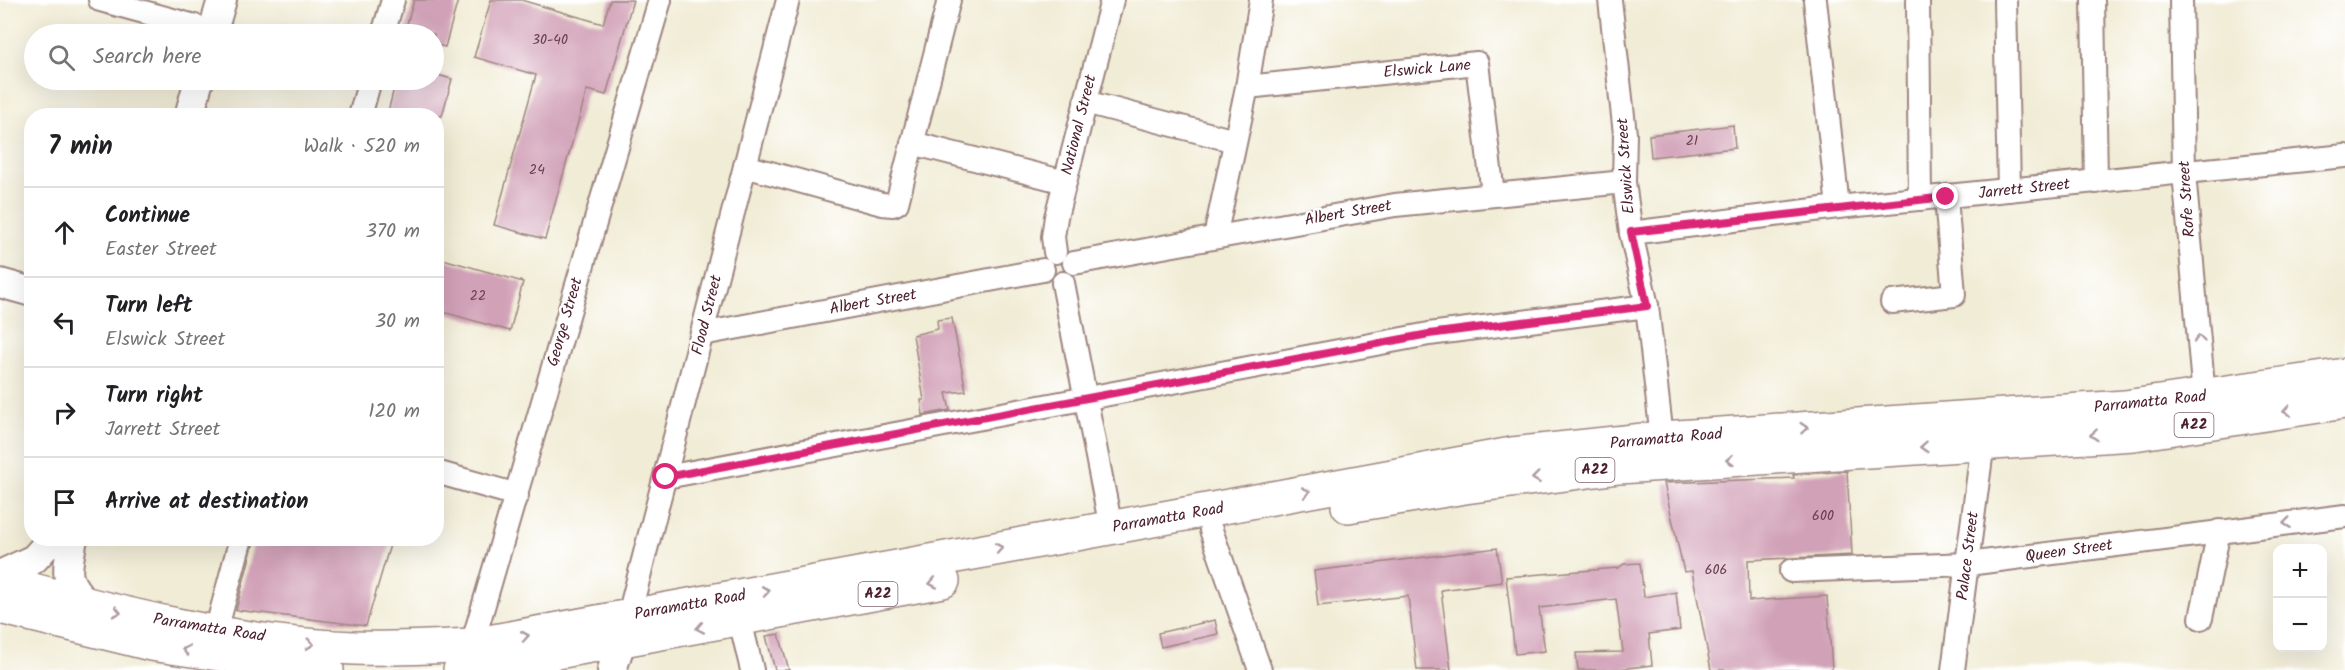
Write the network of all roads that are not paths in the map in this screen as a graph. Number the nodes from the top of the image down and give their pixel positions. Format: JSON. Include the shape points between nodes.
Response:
{"nodes":[{"id":1,"x":100,"y":0,"type":"edge"},
{"id":2,"x":222,"y":0,"type":"edge"},
{"id":3,"x":393,"y":0,"type":"edge"},
{"id":4,"x":660,"y":0,"type":"edge"},
{"id":5,"x":788,"y":0,"type":"edge"},
{"id":6,"x":949,"y":0,"type":"edge"},
{"id":7,"x":1112,"y":0,"type":"edge"},
{"id":8,"x":1261,"y":0,"type":"edge"},
{"id":9,"x":1610,"y":0,"type":"edge"},
{"id":10,"x":1815,"y":0,"type":"edge"},
{"id":11,"x":1918,"y":0,"type":"edge"},
{"id":12,"x":2005,"y":0,"type":"edge"},
{"id":13,"x":2093,"y":0,"type":"edge"},
{"id":14,"x":2181,"y":0,"type":"edge"},
{"id":15,"x":182,"y":24,"type":"edge"},
{"id":16,"x":215,"y":24,"type":"edge"},
{"id":17,"x":386,"y":24,"type":"edge"},
{"id":18,"x":1247,"y":87,"type":"junction"},
{"id":19,"x":196,"y":90,"type":"edge"},
{"id":20,"x":367,"y":90,"type":"edge"},
{"id":21,"x":1085,"y":102,"type":"junction"},
{"id":22,"x":191,"y":108,"type":"edge"},
{"id":23,"x":362,"y":108,"type":"edge"},
{"id":24,"x":1235,"y":141,"type":"junction"},
{"id":25,"x":912,"y":143,"type":"junction"},
{"id":26,"x":2345,"y":156,"type":"edge"},
{"id":27,"x":745,"y":166,"type":"junction"},
{"id":28,"x":2184,"y":173,"type":"junction"},
{"id":29,"x":1065,"y":182,"type":"junction"},
{"id":30,"x":1624,"y":182,"type":"junction"},
{"id":31,"x":2096,"y":182,"type":"junction"},
{"id":32,"x":2009,"y":190,"type":"junction"},
{"id":33,"x":1493,"y":194,"type":"junction"},
{"id":34,"x":1946,"y":197,"type":"junction"},
{"id":35,"x":1920,"y":199,"type":"junction"},
{"id":36,"x":1838,"y":207,"type":"junction"},
{"id":37,"x":1631,"y":232,"type":"junction"},
{"id":38,"x":1215,"y":237,"type":"junction"},
{"id":39,"x":1058,"y":262,"type":"junction"},
{"id":40,"x":0,"y":283,"type":"edge"},
{"id":41,"x":24,"y":290,"type":"edge"},
{"id":42,"x":1892,"y":302,"type":"dead end"},
{"id":43,"x":1647,"y":306,"type":"junction"},
{"id":44,"x":702,"y":333,"type":"junction"},
{"id":45,"x":2345,"y":375,"type":"edge"},
{"id":46,"x":2204,"y":397,"type":"junction"},
{"id":47,"x":1087,"y":400,"type":"junction"},
{"id":48,"x":2345,"y":402,"type":"edge"},
{"id":49,"x":1662,"y":438,"type":"junction"},
{"id":50,"x":1983,"y":442,"type":"junction"},
{"id":51,"x":444,"y":474,"type":"edge"},
{"id":52,"x":666,"y":477,"type":"junction"},
{"id":53,"x":517,"y":495,"type":"junction"},
{"id":54,"x":2345,"y":516,"type":"edge"},
{"id":55,"x":1112,"y":528,"type":"junction"},
{"id":56,"x":1211,"y":530,"type":"junction"},
{"id":57,"x":2219,"y":531,"type":"junction"},
{"id":58,"x":46,"y":546,"type":"edge"},
{"id":59,"x":72,"y":546,"type":"edge"},
{"id":60,"x":239,"y":546,"type":"edge"},
{"id":61,"x":1968,"y":564,"type":"junction"},
{"id":62,"x":1791,"y":572,"type":"dead end"},
{"id":63,"x":0,"y":575,"type":"edge"},
{"id":64,"x":0,"y":581,"type":"edge"},
{"id":65,"x":86,"y":604,"type":"junction"},
{"id":66,"x":0,"y":607,"type":"edge"},
{"id":67,"x":2201,"y":618,"type":"dead end"},
{"id":68,"x":740,"y":620,"type":"junction"},
{"id":69,"x":216,"y":631,"type":"junction"},
{"id":70,"x":622,"y":639,"type":"edge"},
{"id":71,"x":466,"y":657,"type":"edge"},
{"id":72,"x":273,"y":667,"type":"edge"},
{"id":73,"x":327,"y":670,"type":"edge"},
{"id":74,"x":752,"y":670,"type":"edge"},
{"id":75,"x":1260,"y":670,"type":"edge"},
{"id":76,"x":1953,"y":670,"type":"edge"}],
"edges":[{"from":1,"to":15,"type":"street"},
{"from":2,"to":16,"type":"main road"},
{"from":3,"to":17,"type":"street"},
{"from":4,"to":53,"type":"street","name":"George Street"},
{"from":5,"to":27,"type":"street","name":"Flood Street"},
{"from":6,"to":25,"type":"street"},
{"from":7,"to":21,"type":"street","name":"National Street"},
{"from":8,"to":18,"type":"street"},
{"from":9,"to":30,"type":"street","name":"Elswick Street","via":[[1625,134]]},
{"from":10,"to":36,"type":"street"},
{"from":11,"to":35,"type":"street"},
{"from":12,"to":32,"type":"street"},
{"from":13,"to":31,"type":"street"},
{"from":14,"to":28,"type":"street","name":"Rofe Street"},
{"from":18,"to":24,"type":"street"},
{"from":18,"to":33,"type":"street","name":"Elswick Lane","via":[[1477,63]]},
{"from":19,"to":22,"type":"main road"},
{"from":20,"to":23,"type":"street"},
{"from":21,"to":24,"type":"street"},
{"from":21,"to":29,"type":"street","name":"National Street"},
{"from":24,"to":38,"type":"street"},
{"from":25,"to":27,"type":"street","via":[[893,206]]},
{"from":25,"to":29,"type":"street"},
{"from":26,"to":28,"type":"street","name":"Jarrett Street"},
{"from":27,"to":44,"type":"street","name":"Flood Street"},
{"from":28,"to":31,"type":"street","name":"Jarrett Street"},
{"from":46,"to":28,"type":"street","name":"Rofe Street","one_way":true},
{"from":29,"to":39,"type":"street","name":"National Street","via":[[1053,237]]},
{"from":30,"to":33,"type":"street","name":"Albert Street"},
{"from":30,"to":37,"type":"street","name":"Elswick Street"},
{"from":31,"to":32,"type":"street","name":"Jarrett Street"},
{"from":32,"to":34,"type":"street","name":"Jarrett Street"},
{"from":33,"to":38,"type":"street","name":"Albert Street","via":[[1395,205]]},
{"from":34,"to":35,"type":"street","name":"Jarrett Street"},
{"from":34,"to":42,"type":"street","via":[[1954,295]]},
{"from":35,"to":36,"type":"street","name":"Jarrett Street"},
{"from":36,"to":37,"type":"street","name":"Jarrett Street"},
{"from":37,"to":43,"type":"street","name":"Elswick Street"},
{"from":38,"to":39,"type":"street","name":"Albert Street"},
{"from":39,"to":44,"type":"street","name":"Albert Street"},
{"from":39,"to":47,"type":"street","via":[[1048,280],[1064,283]]},
{"from":40,"to":41,"type":"main road"},
{"from":43,"to":47,"type":"street","via":[[1429,334]]},
{"from":43,"to":49,"type":"street","name":"Elswick Street"},
{"from":44,"to":52,"type":"street","name":"Flood Street"},
{"from":45,"to":46,"type":"highway","name":"Parramatta Road","number":"A22"},
{"from":49,"to":46,"type":"highway","name":"Parramatta Road","number":"A22","one_way":true,"via":[[2063,411]]},
{"from":47,"to":52,"type":"street"},
{"from":47,"to":55,"type":"street"},
{"from":48,"to":50,"type":"highway","name":"Parramatta Road","number":"A22","one_way":true,"via":[[2134,434]]},
{"from":55,"to":49,"type":"highway","name":"Parramatta Road","number":"A22","one_way":true,"via":[[1512,454]]},
{"from":50,"to":56,"type":"highway","name":"Parramatta Road","number":"A22","one_way":true,"via":[[1619,467],[1465,487]]},
{"from":50,"to":61,"type":"street","name":"Palace Street"},
{"from":51,"to":53,"type":"street"},
{"from":52,"to":70,"type":"street","name":"Flood Street"},
{"from":53,"to":71,"type":"street","name":"George Street"},
{"from":54,"to":57,"type":"street","name":"Queen Street","one_way":true},
{"from":70,"to":55,"type":"highway","name":"Parramatta Road","number":"A22","one_way":true},
{"from":56,"to":68,"type":"highway","name":"Parramatta Road","number":"A22","one_way":true},
{"from":56,"to":75,"type":"street"},
{"from":57,"to":61,"type":"street","name":"Queen Street"},
{"from":57,"to":67,"type":"street"},
{"from":58,"to":63,"type":"main road","via":[[34,560]]},
{"from":59,"to":65,"type":"main road","via":[[67,576]]},
{"from":60,"to":69,"type":"street"},
{"from":61,"to":62,"type":"street","name":"Queen Street"},
{"from":61,"to":76,"type":"street","name":"Palace Street"},
{"from":64,"to":65,"type":"highway","name":"Parramatta Road","number":"A22"},
{"from":65,"to":69,"type":"highway","name":"Parramatta Road","number":"A22","one_way":true},
{"from":72,"to":66,"type":"highway","name":"Parramatta Road","one_way":true,"via":[[152,644]]},
{"from":68,"to":70,"type":"highway","name":"Parramatta Road","number":"A22","one_way":true},
{"from":68,"to":74,"type":"street"},
{"from":69,"to":71,"type":"highway","name":"Parramatta Road","number":"A22","one_way":true},
{"from":70,"to":71,"type":"highway","name":"Parramatta Road","number":"A22"},
{"from":72,"to":73,"type":"highway","name":"Parramatta Road"}]}
